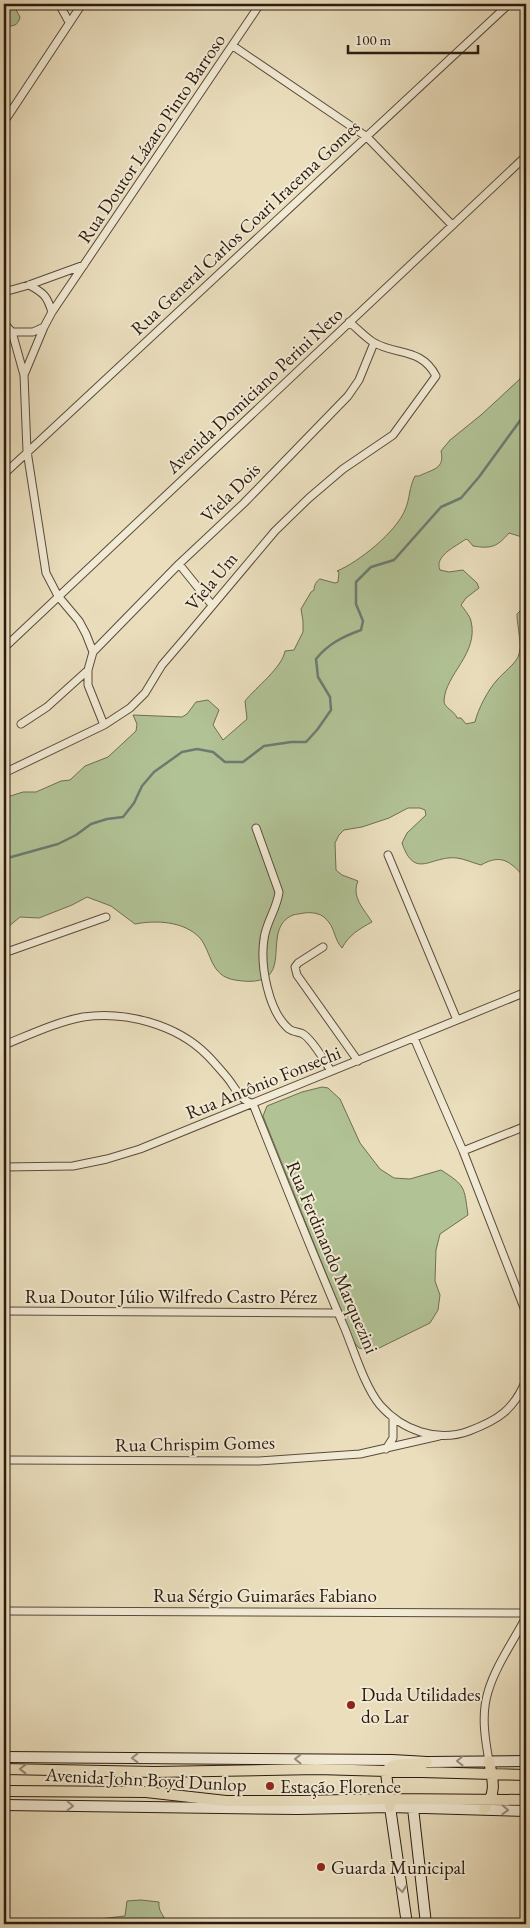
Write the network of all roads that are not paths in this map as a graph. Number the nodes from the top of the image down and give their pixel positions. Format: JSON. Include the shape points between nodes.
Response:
{"nodes":[{"id":1,"x":59,"y":4,"type":"edge"},
{"id":2,"x":82,"y":4,"type":"edge"},
{"id":3,"x":260,"y":4,"type":"edge"},
{"id":4,"x":509,"y":4,"type":"edge"},
{"id":5,"x":69,"y":22,"type":"junction"},
{"id":6,"x":233,"y":46,"type":"junction"},
{"id":7,"x":4,"y":122,"type":"edge"},
{"id":8,"x":367,"y":137,"type":"junction"},
{"id":9,"x":526,"y":156,"type":"edge"},
{"id":10,"x":452,"y":225,"type":"junction"},
{"id":11,"x":84,"y":265,"type":"junction"},
{"id":12,"x":29,"y":285,"type":"junction"},
{"id":13,"x":8,"y":292,"type":"edge"},
{"id":14,"x":4,"y":300,"type":"edge"},
{"id":15,"x":52,"y":312,"type":"junction"},
{"id":16,"x":349,"y":322,"type":"junction"},
{"id":17,"x":4,"y":323,"type":"edge"},
{"id":18,"x":44,"y":327,"type":"junction"},
{"id":19,"x":12,"y":332,"type":"junction"},
{"id":20,"x":374,"y":343,"type":"junction"},
{"id":21,"x":24,"y":375,"type":"junction"},
{"id":22,"x":27,"y":451,"type":"junction"},
{"id":23,"x":4,"y":474,"type":"edge"},
{"id":24,"x":179,"y":564,"type":"junction"},
{"id":25,"x":58,"y":596,"type":"junction"},
{"id":26,"x":212,"y":605,"type":"junction"},
{"id":27,"x":4,"y":648,"type":"edge"},
{"id":28,"x":93,"y":652,"type":"junction"},
{"id":29,"x":88,"y":670,"type":"junction"},
{"id":30,"x":21,"y":724,"type":"dead end"},
{"id":31,"x":104,"y":725,"type":"junction"},
{"id":32,"x":4,"y":773,"type":"edge"},
{"id":33,"x":256,"y":828,"type":"dead end"},
{"id":34,"x":388,"y":854,"type":"dead end"},
{"id":35,"x":106,"y":917,"type":"dead end"},
{"id":36,"x":323,"y":947,"type":"dead end"},
{"id":37,"x":4,"y":953,"type":"edge"},
{"id":38,"x":526,"y":992,"type":"edge"},
{"id":39,"x":457,"y":1020,"type":"junction"},
{"id":40,"x":414,"y":1038,"type":"junction"},
{"id":41,"x":4,"y":1045,"type":"edge"},
{"id":42,"x":358,"y":1061,"type":"junction"},
{"id":43,"x":331,"y":1071,"type":"junction"},
{"id":44,"x":253,"y":1104,"type":"junction"},
{"id":45,"x":526,"y":1126,"type":"edge"},
{"id":46,"x":463,"y":1151,"type":"junction"},
{"id":47,"x":4,"y":1167,"type":"edge"},
{"id":48,"x":4,"y":1311,"type":"edge"},
{"id":49,"x":526,"y":1313,"type":"edge"},
{"id":50,"x":338,"y":1314,"type":"junction"},
{"id":51,"x":526,"y":1380,"type":"edge"},
{"id":52,"x":393,"y":1418,"type":"junction"},
{"id":53,"x":440,"y":1436,"type":"junction"},
{"id":54,"x":386,"y":1449,"type":"junction"},
{"id":55,"x":4,"y":1460,"type":"edge"},
{"id":56,"x":4,"y":1611,"type":"edge"},
{"id":57,"x":526,"y":1613,"type":"edge"},
{"id":58,"x":526,"y":1617,"type":"edge"},
{"id":59,"x":4,"y":1758,"type":"edge"},
{"id":60,"x":489,"y":1761,"type":"junction"},
{"id":61,"x":526,"y":1761,"type":"edge"},
{"id":62,"x":427,"y":1762,"type":"junction"},
{"id":63,"x":4,"y":1769,"type":"edge"},
{"id":64,"x":386,"y":1772,"type":"junction"},
{"id":65,"x":492,"y":1775,"type":"junction"},
{"id":66,"x":526,"y":1775,"type":"edge"},
{"id":67,"x":4,"y":1791,"type":"edge"},
{"id":68,"x":492,"y":1800,"type":"junction"},
{"id":69,"x":526,"y":1800,"type":"edge"},
{"id":70,"x":389,"y":1803,"type":"junction"},
{"id":71,"x":4,"y":1805,"type":"edge"},
{"id":72,"x":414,"y":1808,"type":"junction"},
{"id":73,"x":484,"y":1809,"type":"junction"},
{"id":74,"x":526,"y":1811,"type":"edge"},
{"id":75,"x":407,"y":1924,"type":"edge"},
{"id":76,"x":426,"y":1924,"type":"edge"}],
"edges":[{"from":1,"to":5,"type":"street"},
{"from":2,"to":5,"type":"street"},
{"from":3,"to":6,"type":"street","name":"Rua Doutor Lázaro Pinto Barroso"},
{"from":4,"to":8,"type":"street","name":"Rua General Carlos Coari Iracema Gomes"},
{"from":5,"to":7,"type":"street"},
{"from":6,"to":8,"type":"street"},
{"from":6,"to":11,"type":"street","name":"Rua Doutor Lázaro Pinto Barroso"},
{"from":8,"to":10,"type":"street"},
{"from":8,"to":22,"type":"street","name":"Rua General Carlos Coari Iracema Gomes"},
{"from":9,"to":10,"type":"street","name":"Avenida Domiciano Perini Neto"},
{"from":10,"to":16,"type":"street","name":"Avenida Domiciano Perini Neto"},
{"from":11,"to":12,"type":"street","name":"Rua Doutor Lázaro Pinto Barroso"},
{"from":11,"to":15,"type":"street","name":"Rua Doutor Lázaro Pinto Barroso"},
{"from":12,"to":13,"type":"street","name":"Rua Doutor Lázaro Pinto Barroso"},
{"from":12,"to":15,"type":"street","via":[[48,299]]},
{"from":13,"to":14,"type":"street"},
{"from":15,"to":18,"type":"street","name":"Rua Doutor Lázaro Pinto Barroso"},
{"from":16,"to":20,"type":"street"},
{"from":16,"to":25,"type":"street","name":"Avenida Domiciano Perini Neto"},
{"from":17,"to":19,"type":"street","name":"Rua Doutor Lázaro Pinto Barroso"},
{"from":18,"to":19,"type":"street","via":[[33,332]]},
{"from":18,"to":21,"type":"street","name":"Rua Doutor Lázaro Pinto Barroso"},
{"from":19,"to":21,"type":"street","name":"Rua Doutor Lázaro Pinto Barroso"},
{"from":20,"to":24,"type":"street","name":"Viela Dois","via":[[359,380],[348,396],[244,503]]},
{"from":20,"to":26,"type":"street","name":"Viela Um","via":[[415,356],[431,366],[436,376],[393,435],[343,469],[309,498],[275,531]]},
{"from":21,"to":22,"type":"street","name":"Rua Doutor Lázaro Pinto Barroso"},
{"from":22,"to":23,"type":"street","name":"Rua General Carlos Coari Iracema Gomes"},
{"from":22,"to":25,"type":"street","name":"Rua Doutor Lázaro Pinto Barroso","via":[[46,573]]},
{"from":24,"to":26,"type":"street"},
{"from":24,"to":28,"type":"street","name":"Viela Dois"},
{"from":25,"to":27,"type":"street","name":"Avenida Domiciano Perini Neto"},
{"from":25,"to":28,"type":"street","name":"Rua Doutor Lázaro Pinto Barroso","via":[[79,621]]},
{"from":26,"to":31,"type":"street","name":"Viela Um","via":[[162,665],[145,693],[130,708]]},
{"from":28,"to":29,"type":"street"},
{"from":29,"to":30,"type":"street"},
{"from":29,"to":31,"type":"street","via":[[91,696]]},
{"from":31,"to":32,"type":"street","name":"Viela Um"},
{"from":33,"to":43,"type":"street","via":[[279,892],[263,941],[262,968],[266,984],[280,1018],[290,1030],[304,1035]]},
{"from":34,"to":39,"type":"street"},
{"from":35,"to":37,"type":"street"},
{"from":36,"to":42,"type":"street","via":[[298,963],[297,976]]},
{"from":38,"to":39,"type":"street","name":"Rua Antônio Fonsechi"},
{"from":39,"to":40,"type":"street","name":"Rua Antônio Fonsechi"},
{"from":40,"to":42,"type":"street","name":"Rua Antônio Fonsechi"},
{"from":40,"to":46,"type":"street"},
{"from":41,"to":44,"type":"street","via":[[83,1017],[113,1016],[150,1022],[196,1045],[226,1076],[244,1101]]},
{"from":42,"to":43,"type":"street","name":"Rua Antônio Fonsechi"},
{"from":43,"to":44,"type":"street","name":"Rua Antônio Fonsechi"},
{"from":44,"to":47,"type":"street","name":"Rua Antônio Fonsechi","via":[[107,1159],[73,1166]]},
{"from":44,"to":50,"type":"street","name":"Rua Ferdinando Marquezini"},
{"from":45,"to":46,"type":"street"},
{"from":46,"to":49,"type":"street"},
{"from":48,"to":50,"type":"street","name":"Rua Doutor Júlio Wilfredo Castro Pérez"},
{"from":50,"to":52,"type":"street","name":"Rua Ferdinando Marquezini","via":[[375,1397]]},
{"from":51,"to":53,"type":"street","name":"Rua Chrispim Gomes","via":[[510,1408],[491,1422]]},
{"from":52,"to":53,"type":"street","name":"Rua Chrispim Gomes","via":[[409,1428]]},
{"from":52,"to":54,"type":"street","via":[[393,1438]]},
{"from":53,"to":54,"type":"street","name":"Rua Chrispim Gomes"},
{"from":54,"to":55,"type":"street","name":"Rua Chrispim Gomes","via":[[360,1454],[259,1461]]},
{"from":56,"to":57,"type":"street","name":"Rua Sérgio Guimarães Fabiano"},
{"from":58,"to":60,"type":"street","via":[[488,1692],[485,1721]]},
{"from":62,"to":59,"type":"street","name":"Avenida John Boyd Dunlop","one_way":true},
{"from":60,"to":61,"type":"street","name":"Avenida John Boyd Dunlop"},
{"from":60,"to":62,"type":"street","name":"Avenida John Boyd Dunlop","one_way":true},
{"from":60,"to":65,"type":"main road"},
{"from":62,"to":64,"type":"main road","via":[[392,1764]]},
{"from":64,"to":63,"type":"main road","name":"Avenida John Boyd Dunlop","one_way":true},
{"from":64,"to":65,"type":"main road","name":"Avenida John Boyd Dunlop"},
{"from":64,"to":70,"type":"main road"},
{"from":65,"to":66,"type":"main road","name":"Avenida John Boyd Dunlop"},
{"from":65,"to":68,"type":"main road"},
{"from":67,"to":70,"type":"main road","name":"Avenida John Boyd Dunlop","via":[[146,1792],[226,1801]]},
{"from":68,"to":69,"type":"main road","name":"Avenida John Boyd Dunlop"},
{"from":68,"to":70,"type":"main road","name":"Avenida John Boyd Dunlop"},
{"from":68,"to":73,"type":"main road"},
{"from":71,"to":70,"type":"street","one_way":true,"via":[[298,1809]]},
{"from":70,"to":72,"type":"street"},
{"from":70,"to":75,"type":"street","one_way":true},
{"from":72,"to":73,"type":"street"},
{"from":72,"to":76,"type":"street"},
{"from":73,"to":74,"type":"street","one_way":true}]}
